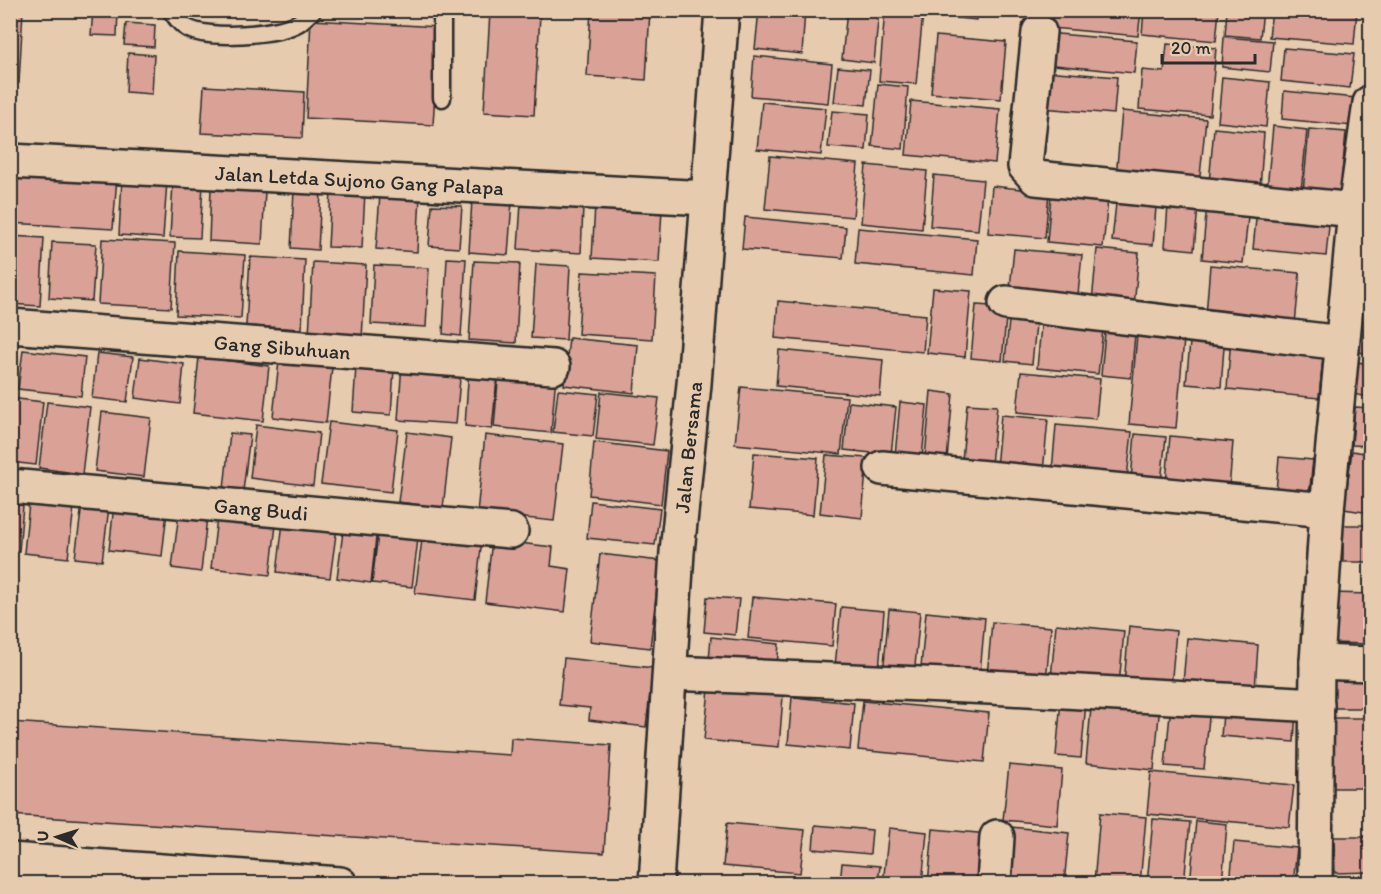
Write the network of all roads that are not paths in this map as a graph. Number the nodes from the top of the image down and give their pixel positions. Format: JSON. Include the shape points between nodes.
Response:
{"nodes":[{"id":1,"x":171,"y":10,"type":"edge"},
{"id":2,"x":313,"y":10,"type":"edge"},
{"id":3,"x":442,"y":10,"type":"edge"},
{"id":4,"x":722,"y":10,"type":"edge"},
{"id":5,"x":1039,"y":32,"type":"dead end"},
{"id":6,"x":442,"y":98,"type":"dead end"},
{"id":7,"x":1371,"y":103,"type":"edge"},
{"id":8,"x":10,"y":161,"type":"edge"},
{"id":9,"x":707,"y":198,"type":"junction"},
{"id":10,"x":1355,"y":210,"type":"junction"},
{"id":11,"x":1006,"y":303,"type":"dead end"},
{"id":12,"x":10,"y":326,"type":"edge"},
{"id":13,"x":1342,"y":343,"type":"junction"},
{"id":14,"x":553,"y":367,"type":"dead end"},
{"id":15,"x":882,"y":468,"type":"dead end"},
{"id":16,"x":10,"y":486,"type":"edge"},
{"id":17,"x":1327,"y":510,"type":"junction"},
{"id":18,"x":512,"y":531,"type":"dead end"},
{"id":19,"x":1317,"y":662,"type":"junction"},
{"id":20,"x":1371,"y":664,"type":"edge"},
{"id":21,"x":671,"y":673,"type":"junction"},
{"id":22,"x":1317,"y":705,"type":"junction"},
{"id":23,"x":997,"y":837,"type":"dead end"},
{"id":24,"x":10,"y":860,"type":"edge"},
{"id":25,"x":340,"y":884,"type":"edge"},
{"id":26,"x":656,"y":884,"type":"edge"},
{"id":27,"x":994,"y":884,"type":"edge"},
{"id":28,"x":1315,"y":884,"type":"edge"}],
"edges":[{"from":1,"to":2,"type":"lane","via":[[188,28],[206,33],[254,34],[284,28]]},
{"from":3,"to":6,"type":"lane"},
{"from":4,"to":9,"type":"street","name":"Jalan Bersama"},
{"from":5,"to":10,"type":"street","via":[[1025,166],[1036,178]]},
{"from":7,"to":10,"type":"street"},
{"from":8,"to":9,"type":"street","name":"Jalan Letda Sujono Gang Palapa"},
{"from":9,"to":21,"type":"street","name":"Jalan Bersama","via":[[677,552]]},
{"from":10,"to":13,"type":"street"},
{"from":11,"to":13,"type":"street"},
{"from":12,"to":14,"type":"street","name":"Gang Sibuhuan"},
{"from":13,"to":17,"type":"street"},
{"from":15,"to":17,"type":"street"},
{"from":16,"to":18,"type":"street","name":"Gang Budi"},
{"from":17,"to":19,"type":"street"},
{"from":19,"to":20,"type":"street"},
{"from":19,"to":22,"type":"street"},
{"from":21,"to":22,"type":"street"},
{"from":21,"to":26,"type":"street","name":"Jalan Bersama"},
{"from":22,"to":28,"type":"street"},
{"from":23,"to":27,"type":"street"},
{"from":24,"to":25,"type":"street"}]}
